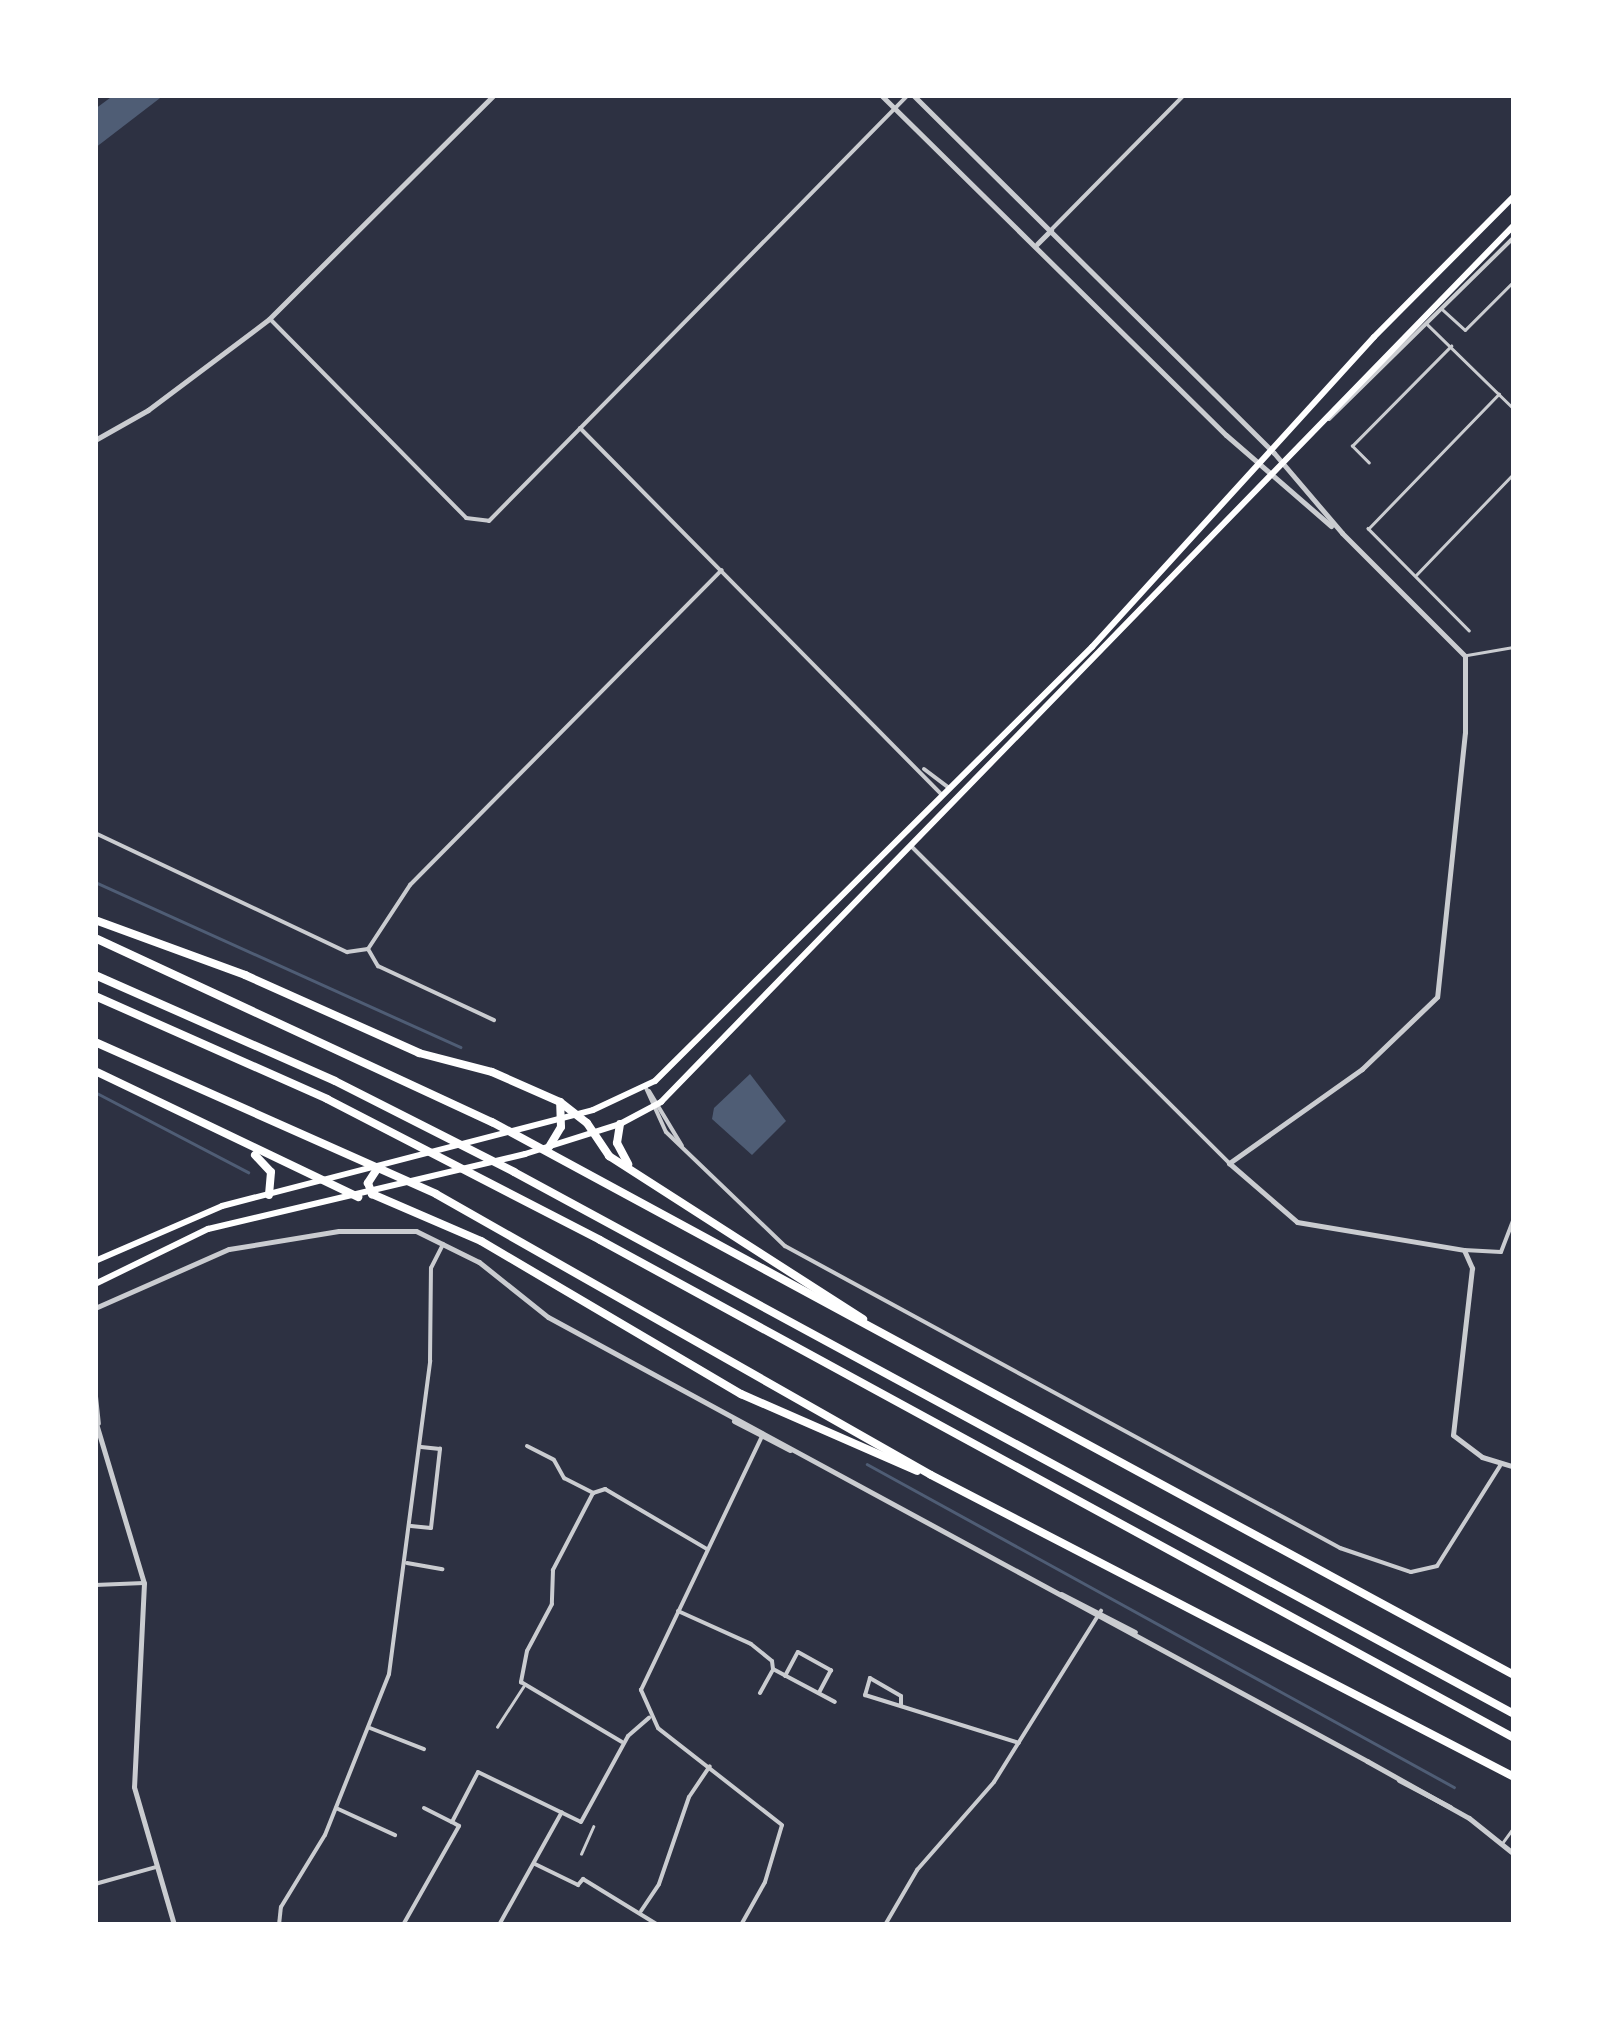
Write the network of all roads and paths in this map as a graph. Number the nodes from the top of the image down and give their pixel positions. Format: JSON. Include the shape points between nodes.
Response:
{"nodes":[{"id":1,"x":494,"y":95,"type":"edge"},
{"id":2,"x":881,"y":95,"type":"edge"},
{"id":3,"x":911,"y":95,"type":"edge"},
{"id":4,"x":1184,"y":95,"type":"edge"},
{"id":5,"x":894,"y":108,"type":"junction"},
{"id":6,"x":1514,"y":196,"type":"edge"},
{"id":7,"x":1514,"y":225,"type":"edge"},
{"id":8,"x":1051,"y":230,"type":"junction"},
{"id":9,"x":1514,"y":237,"type":"edge"},
{"id":10,"x":1037,"y":244,"type":"junction"},
{"id":11,"x":1507,"y":244,"type":"junction"},
{"id":12,"x":1514,"y":250,"type":"edge"},
{"id":13,"x":1514,"y":280,"type":"edge"},
{"id":14,"x":1442,"y":309,"type":"junction"},
{"id":15,"x":269,"y":318,"type":"junction"},
{"id":16,"x":1427,"y":324,"type":"junction"},
{"id":17,"x":1451,"y":346,"type":"junction"},
{"id":18,"x":1499,"y":394,"type":"junction"},
{"id":19,"x":1514,"y":409,"type":"edge"},
{"id":20,"x":1320,"y":424,"type":"junction"},
{"id":21,"x":580,"y":428,"type":"junction"},
{"id":22,"x":95,"y":440,"type":"edge"},
{"id":23,"x":1274,"y":453,"type":"junction"},
{"id":24,"x":1370,"y":463,"type":"dead end"},
{"id":25,"x":1284,"y":466,"type":"junction"},
{"id":26,"x":1260,"y":468,"type":"junction"},
{"id":27,"x":1514,"y":473,"type":"edge"},
{"id":28,"x":1273,"y":479,"type":"junction"},
{"id":29,"x":1342,"y":533,"type":"junction"},
{"id":30,"x":722,"y":570,"type":"junction"},
{"id":31,"x":1414,"y":576,"type":"junction"},
{"id":32,"x":1469,"y":631,"type":"dead end"},
{"id":33,"x":1514,"y":647,"type":"edge"},
{"id":34,"x":1465,"y":656,"type":"junction"},
{"id":35,"x":922,"y":768,"type":"junction"},
{"id":36,"x":948,"y":787,"type":"junction"},
{"id":37,"x":941,"y":794,"type":"junction"},
{"id":38,"x":95,"y":832,"type":"edge"},
{"id":39,"x":912,"y":846,"type":"junction"},
{"id":40,"x":95,"y":920,"type":"edge"},
{"id":41,"x":95,"y":938,"type":"edge"},
{"id":42,"x":368,"y":950,"type":"junction"},
{"id":43,"x":95,"y":974,"type":"edge"},
{"id":44,"x":95,"y":996,"type":"edge"},
{"id":45,"x":494,"y":1020,"type":"dead end"},
{"id":46,"x":95,"y":1042,"type":"edge"},
{"id":47,"x":95,"y":1071,"type":"edge"},
{"id":48,"x":646,"y":1088,"type":"junction"},
{"id":49,"x":560,"y":1102,"type":"junction"},
{"id":50,"x":661,"y":1102,"type":"junction"},
{"id":51,"x":652,"y":1108,"type":"junction"},
{"id":52,"x":576,"y":1114,"type":"junction"},
{"id":53,"x":562,"y":1119,"type":"junction"},
{"id":54,"x":620,"y":1124,"type":"junction"},
{"id":55,"x":594,"y":1134,"type":"junction"},
{"id":56,"x":550,"y":1148,"type":"junction"},
{"id":57,"x":682,"y":1148,"type":"junction"},
{"id":58,"x":248,"y":1149,"type":"junction"},
{"id":59,"x":628,"y":1164,"type":"junction"},
{"id":60,"x":1230,"y":1164,"type":"junction"},
{"id":61,"x":377,"y":1169,"type":"junction"},
{"id":62,"x":326,"y":1183,"type":"junction"},
{"id":63,"x":372,"y":1194,"type":"junction"},
{"id":64,"x":269,"y":1195,"type":"junction"},
{"id":65,"x":358,"y":1197,"type":"junction"},
{"id":66,"x":1514,"y":1218,"type":"edge"},
{"id":67,"x":443,"y":1244,"type":"junction"},
{"id":68,"x":1464,"y":1250,"type":"junction"},
{"id":69,"x":95,"y":1261,"type":"edge"},
{"id":70,"x":95,"y":1284,"type":"edge"},
{"id":71,"x":95,"y":1308,"type":"edge"},
{"id":72,"x":870,"y":1326,"type":"junction"},
{"id":73,"x":95,"y":1387,"type":"edge"},
{"id":74,"x":97,"y":1422,"type":"edge"},
{"id":75,"x":763,"y":1436,"type":"junction"},
{"id":76,"x":421,"y":1446,"type":"junction"},
{"id":77,"x":528,"y":1446,"type":"dead end"},
{"id":78,"x":1500,"y":1466,"type":"junction"},
{"id":79,"x":1514,"y":1467,"type":"edge"},
{"id":80,"x":931,"y":1475,"type":"junction"},
{"id":81,"x":593,"y":1493,"type":"junction"},
{"id":82,"x":411,"y":1526,"type":"junction"},
{"id":83,"x":708,"y":1550,"type":"junction"},
{"id":84,"x":407,"y":1564,"type":"junction"},
{"id":85,"x":442,"y":1568,"type":"dead end"},
{"id":86,"x":144,"y":1583,"type":"junction"},
{"id":87,"x":95,"y":1586,"type":"edge"},
{"id":88,"x":678,"y":1610,"type":"junction"},
{"id":89,"x":1100,"y":1614,"type":"junction"},
{"id":90,"x":773,"y":1670,"type":"junction"},
{"id":91,"x":1514,"y":1675,"type":"edge"},
{"id":92,"x":786,"y":1676,"type":"junction"},
{"id":93,"x":524,"y":1685,"type":"junction"},
{"id":94,"x":760,"y":1693,"type":"dead end"},
{"id":95,"x":818,"y":1693,"type":"junction"},
{"id":96,"x":835,"y":1702,"type":"dead end"},
{"id":97,"x":900,"y":1705,"type":"junction"},
{"id":98,"x":1514,"y":1714,"type":"edge"},
{"id":99,"x":648,"y":1718,"type":"junction"},
{"id":100,"x":497,"y":1727,"type":"dead end"},
{"id":101,"x":370,"y":1728,"type":"junction"},
{"id":102,"x":1514,"y":1738,"type":"edge"},
{"id":103,"x":624,"y":1743,"type":"junction"},
{"id":104,"x":1019,"y":1744,"type":"junction"},
{"id":105,"x":424,"y":1750,"type":"dead end"},
{"id":106,"x":710,"y":1766,"type":"junction"},
{"id":107,"x":1514,"y":1777,"type":"edge"},
{"id":108,"x":336,"y":1808,"type":"junction"},
{"id":109,"x":424,"y":1808,"type":"dead end"},
{"id":110,"x":562,"y":1812,"type":"junction"},
{"id":111,"x":452,"y":1822,"type":"junction"},
{"id":112,"x":581,"y":1822,"type":"junction"},
{"id":113,"x":593,"y":1827,"type":"joint"},
{"id":114,"x":1514,"y":1827,"type":"edge"},
{"id":115,"x":395,"y":1834,"type":"dead end"},
{"id":116,"x":1502,"y":1843,"type":"junction"},
{"id":117,"x":581,"y":1854,"type":"dead end"},
{"id":118,"x":1514,"y":1854,"type":"edge"},
{"id":119,"x":535,"y":1864,"type":"junction"},
{"id":120,"x":156,"y":1867,"type":"junction"},
{"id":121,"x":95,"y":1884,"type":"edge"},
{"id":122,"x":640,"y":1911,"type":"junction"},
{"id":123,"x":174,"y":1925,"type":"edge"},
{"id":124,"x":279,"y":1925,"type":"edge"},
{"id":125,"x":404,"y":1925,"type":"edge"},
{"id":126,"x":499,"y":1925,"type":"edge"},
{"id":127,"x":658,"y":1925,"type":"edge"},
{"id":128,"x":741,"y":1925,"type":"edge"},
{"id":129,"x":886,"y":1925,"type":"edge"}],
"edges":[{"from":1,"to":15,"type":"street"},
{"from":2,"to":5,"type":"street"},
{"from":3,"to":5,"type":"street"},
{"from":3,"to":8,"type":"street"},
{"from":4,"to":8,"type":"street"},
{"from":5,"to":10,"type":"street"},
{"from":5,"to":21,"type":"street"},
{"from":6,"to":23,"type":"main road","via":[[1374,337]]},
{"from":7,"to":20,"type":"main road"},
{"from":8,"to":10,"type":"street"},
{"from":8,"to":23,"type":"street"},
{"from":9,"to":11,"type":"street"},
{"from":10,"to":26,"type":"street"},
{"from":11,"to":12,"type":"lane"},
{"from":11,"to":14,"type":"street"},
{"from":13,"to":14,"type":"lane","via":[[1465,330]]},
{"from":14,"to":16,"type":"street"},
{"from":15,"to":21,"type":"street","via":[[478,524],[489,521]]},
{"from":15,"to":22,"type":"street","via":[[148,410]]},
{"from":16,"to":17,"type":"lane"},
{"from":16,"to":20,"type":"street","via":[[1350,406]]},
{"from":17,"to":18,"type":"lane"},
{"from":17,"to":24,"type":"lane","via":[[1352,446]]},
{"from":18,"to":19,"type":"lane"},
{"from":18,"to":31,"type":"lane","via":[[1368,528]]},
{"from":20,"to":25,"type":"main road"},
{"from":21,"to":30,"type":"street"},
{"from":23,"to":25,"type":"street"},
{"from":23,"to":26,"type":"main road"},
{"from":25,"to":28,"type":"main road"},
{"from":25,"to":29,"type":"street"},
{"from":26,"to":28,"type":"street"},
{"from":26,"to":36,"type":"main road"},
{"from":27,"to":31,"type":"lane"},
{"from":28,"to":29,"type":"street"},
{"from":28,"to":39,"type":"main road"},
{"from":29,"to":34,"type":"street"},
{"from":30,"to":35,"type":"street"},
{"from":30,"to":42,"type":"street","via":[[410,885]]},
{"from":31,"to":32,"type":"lane"},
{"from":33,"to":34,"type":"lane"},
{"from":34,"to":60,"type":"street","via":[[1464,732],[1436,996],[1362,1069]]},
{"from":35,"to":36,"type":"street"},
{"from":35,"to":37,"type":"street"},
{"from":36,"to":37,"type":"main road"},
{"from":37,"to":48,"type":"main road"},
{"from":38,"to":42,"type":"street","via":[[347,952]]},
{"from":39,"to":50,"type":"main road"},
{"from":39,"to":60,"type":"street"},
{"from":40,"to":49,"type":"highway","via":[[245,975],[419,1054],[492,1072]]},
{"from":41,"to":72,"type":"highway","via":[[492,1122]]},
{"from":42,"to":45,"type":"street","via":[[378,966]]},
{"from":43,"to":98,"type":"highway","via":[[514,1172]]},
{"from":44,"to":102,"type":"highway","via":[[486,1180]]},
{"from":46,"to":80,"type":"highway","via":[[436,1194]]},
{"from":47,"to":58,"type":"highway"},
{"from":48,"to":50,"type":"street"},
{"from":48,"to":51,"type":"street"},
{"from":48,"to":52,"type":"main road"},
{"from":49,"to":52,"type":"highway"},
{"from":49,"to":53,"type":"highway"},
{"from":50,"to":51,"type":"main road"},
{"from":50,"to":57,"type":"street"},
{"from":51,"to":54,"type":"main road"},
{"from":51,"to":57,"type":"street"},
{"from":52,"to":53,"type":"main road"},
{"from":52,"to":55,"type":"highway"},
{"from":53,"to":56,"type":"highway"},
{"from":53,"to":61,"type":"main road"},
{"from":54,"to":55,"type":"main road"},
{"from":54,"to":59,"type":"highway","via":[[617,1142]]},
{"from":55,"to":56,"type":"main road"},
{"from":55,"to":59,"type":"highway","via":[[605,1152]]},
{"from":56,"to":63,"type":"main road"},
{"from":57,"to":78,"type":"street","via":[[784,1246],[1372,1562],[1411,1572],[1437,1566]]},
{"from":58,"to":62,"type":"highway"},
{"from":58,"to":64,"type":"highway","via":[[271,1172]]},
{"from":59,"to":72,"type":"highway","via":[[851,1306]]},
{"from":60,"to":68,"type":"street","via":[[1297,1222]]},
{"from":61,"to":62,"type":"main road"},
{"from":61,"to":63,"type":"highway","via":[[368,1183]]},
{"from":62,"to":64,"type":"main road"},
{"from":62,"to":65,"type":"highway"},
{"from":63,"to":65,"type":"main road"},
{"from":63,"to":80,"type":"highway","via":[[481,1241],[742,1394]]},
{"from":64,"to":69,"type":"main road","via":[[204,1212]]},
{"from":65,"to":70,"type":"main road","via":[[208,1229]]},
{"from":66,"to":68,"type":"street","via":[[1501,1252]]},
{"from":67,"to":71,"type":"street","via":[[416,1231],[385,1228],[228,1249]]},
{"from":67,"to":75,"type":"street","via":[[479,1262],[548,1317]]},
{"from":67,"to":76,"type":"street","via":[[431,1268]]},
{"from":68,"to":78,"type":"street","via":[[1472,1268],[1452,1435]]},
{"from":72,"to":91,"type":"highway"},
{"from":73,"to":74,"type":"street"},
{"from":74,"to":86,"type":"street"},
{"from":75,"to":83,"type":"street"},
{"from":75,"to":89,"type":"street"},
{"from":76,"to":82,"type":"street"},
{"from":76,"to":82,"type":"street","via":[[440,1449],[433,1508],[430,1528]]},
{"from":77,"to":81,"type":"street"},
{"from":78,"to":79,"type":"street"},
{"from":80,"to":107,"type":"highway"},
{"from":81,"to":83,"type":"street","via":[[605,1489]]},
{"from":81,"to":93,"type":"street","via":[[553,1570],[552,1604],[527,1652]]},
{"from":82,"to":84,"type":"street"},
{"from":83,"to":88,"type":"street"},
{"from":84,"to":85,"type":"street"},
{"from":84,"to":101,"type":"street","via":[[389,1674]]},
{"from":86,"to":87,"type":"street"},
{"from":86,"to":120,"type":"street","via":[[133,1772]]},
{"from":88,"to":90,"type":"street","via":[[751,1644],[772,1661]]},
{"from":88,"to":99,"type":"street","via":[[644,1674]]},
{"from":89,"to":104,"type":"street"},
{"from":89,"to":116,"type":"street"},
{"from":90,"to":92,"type":"street"},
{"from":90,"to":94,"type":"street"},
{"from":92,"to":95,"type":"street"},
{"from":92,"to":95,"type":"street","via":[[798,1652],[831,1670]]},
{"from":93,"to":100,"type":"lane"},
{"from":93,"to":103,"type":"street"},
{"from":95,"to":96,"type":"street"},
{"from":97,"to":97,"type":"street","via":[[865,1695],[870,1678],[901,1696]]},
{"from":97,"to":104,"type":"street"},
{"from":99,"to":103,"type":"street"},
{"from":99,"to":106,"type":"street"},
{"from":101,"to":105,"type":"street"},
{"from":101,"to":108,"type":"street"},
{"from":103,"to":112,"type":"street"},
{"from":104,"to":129,"type":"street","via":[[918,1870]]},
{"from":106,"to":122,"type":"street","via":[[689,1797],[659,1884]]},
{"from":106,"to":128,"type":"street","via":[[782,1825],[765,1882]]},
{"from":108,"to":115,"type":"street"},
{"from":108,"to":124,"type":"street","via":[[281,1907]]},
{"from":109,"to":111,"type":"street"},
{"from":110,"to":111,"type":"street","via":[[478,1772]]},
{"from":110,"to":112,"type":"street"},
{"from":110,"to":119,"type":"street"},
{"from":111,"to":125,"type":"street","via":[[459,1826]]},
{"from":112,"to":113,"type":"street"},
{"from":113,"to":117,"type":"lane"},
{"from":114,"to":116,"type":"lane"},
{"from":116,"to":118,"type":"street"},
{"from":119,"to":122,"type":"street","via":[[578,1885],[583,1879]]},
{"from":119,"to":126,"type":"street"},
{"from":120,"to":121,"type":"street"},
{"from":120,"to":123,"type":"street"},
{"from":122,"to":127,"type":"street"}]}
